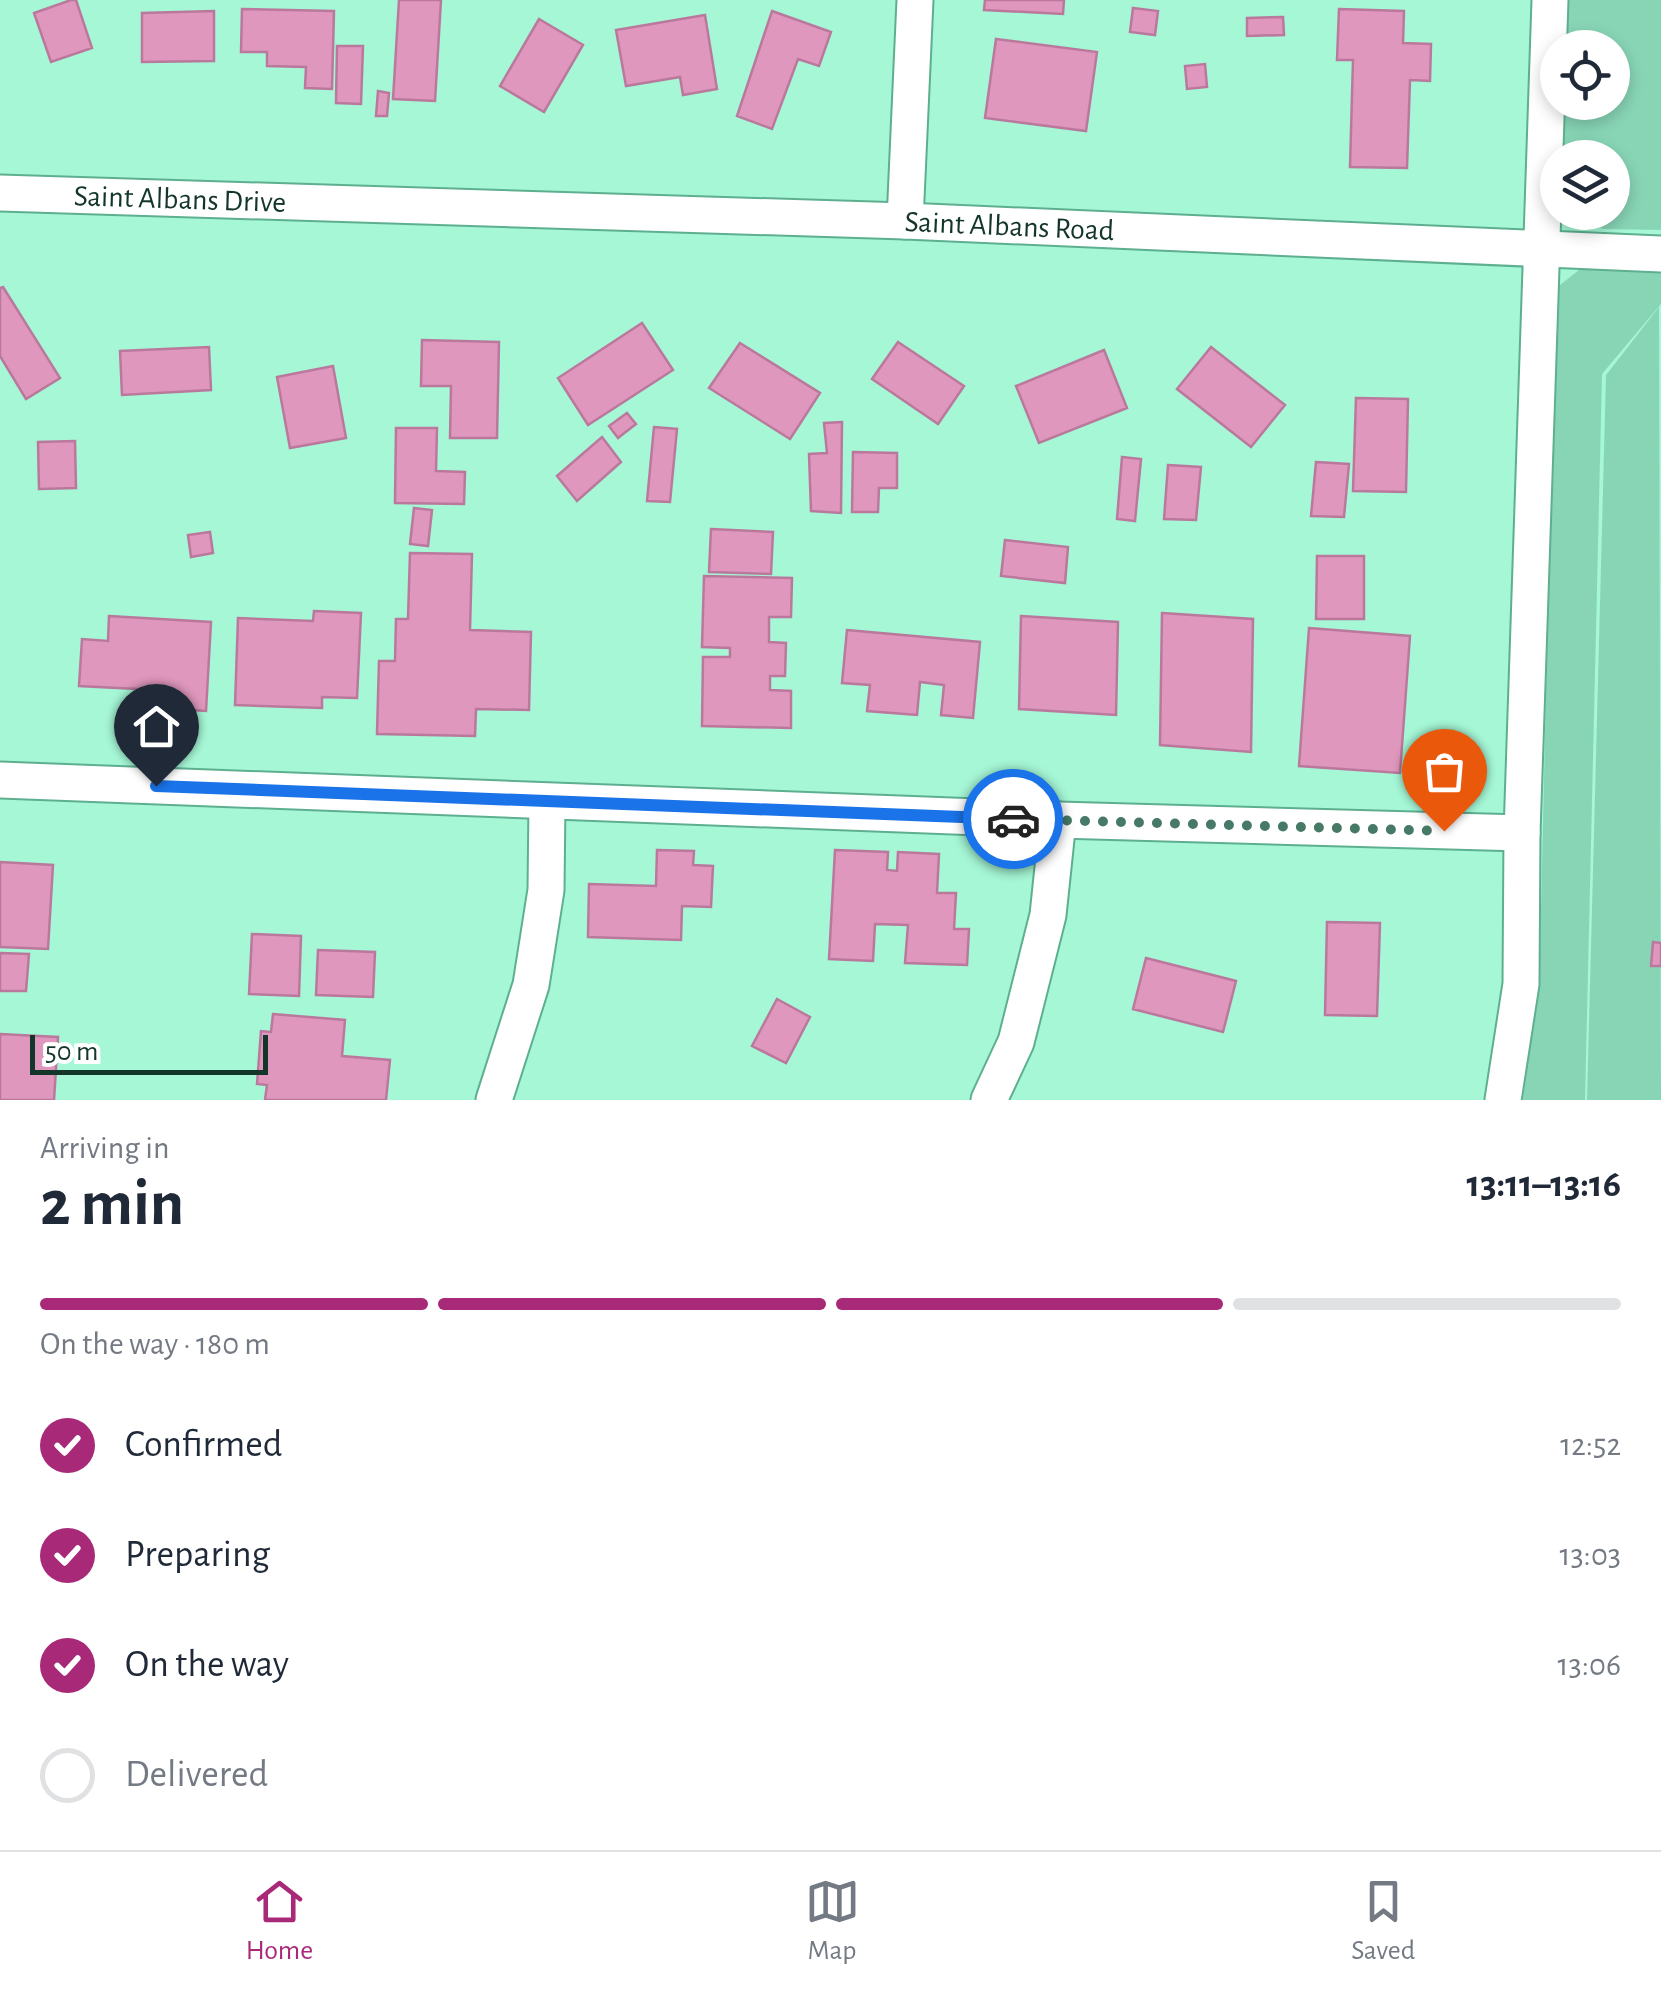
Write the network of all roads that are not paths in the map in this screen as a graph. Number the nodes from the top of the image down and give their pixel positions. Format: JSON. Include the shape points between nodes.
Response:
{"nodes":[{"id":1,"x":915,"y":0,"type":"edge"},
{"id":2,"x":1550,"y":0,"type":"edge"},
{"id":3,"x":0,"y":194,"type":"edge"},
{"id":4,"x":359,"y":206,"type":"joint"},
{"id":5,"x":905,"y":221,"type":"junction"},
{"id":6,"x":1542,"y":247,"type":"junction"},
{"id":7,"x":1661,"y":254,"type":"edge"},
{"id":8,"x":0,"y":780,"type":"edge"},
{"id":9,"x":546,"y":802,"type":"junction"},
{"id":10,"x":1058,"y":820,"type":"junction"},
{"id":11,"x":1522,"y":833,"type":"junction"},
{"id":12,"x":494,"y":1100,"type":"edge"},
{"id":13,"x":990,"y":1100,"type":"edge"},
{"id":14,"x":1503,"y":1100,"type":"edge"}],
"edges":[{"from":1,"to":5,"type":"street"},
{"from":2,"to":6,"type":"street"},
{"from":3,"to":4,"type":"street","name":"Saint Albans Drive"},
{"from":4,"to":5,"type":"street","name":"Saint Albans Road"},
{"from":5,"to":6,"type":"street","name":"Saint Albans Road"},
{"from":6,"to":7,"type":"street","name":"Saint Albans Road"},
{"from":6,"to":11,"type":"street"},
{"from":8,"to":9,"type":"street"},
{"from":9,"to":10,"type":"street"},
{"from":9,"to":12,"type":"street","via":[[546,890],[531,985]]},
{"from":10,"to":11,"type":"street"},
{"from":10,"to":13,"type":"street","via":[[1048,915],[1016,1042]]},
{"from":11,"to":14,"type":"street","via":[[1521,984]]}]}
